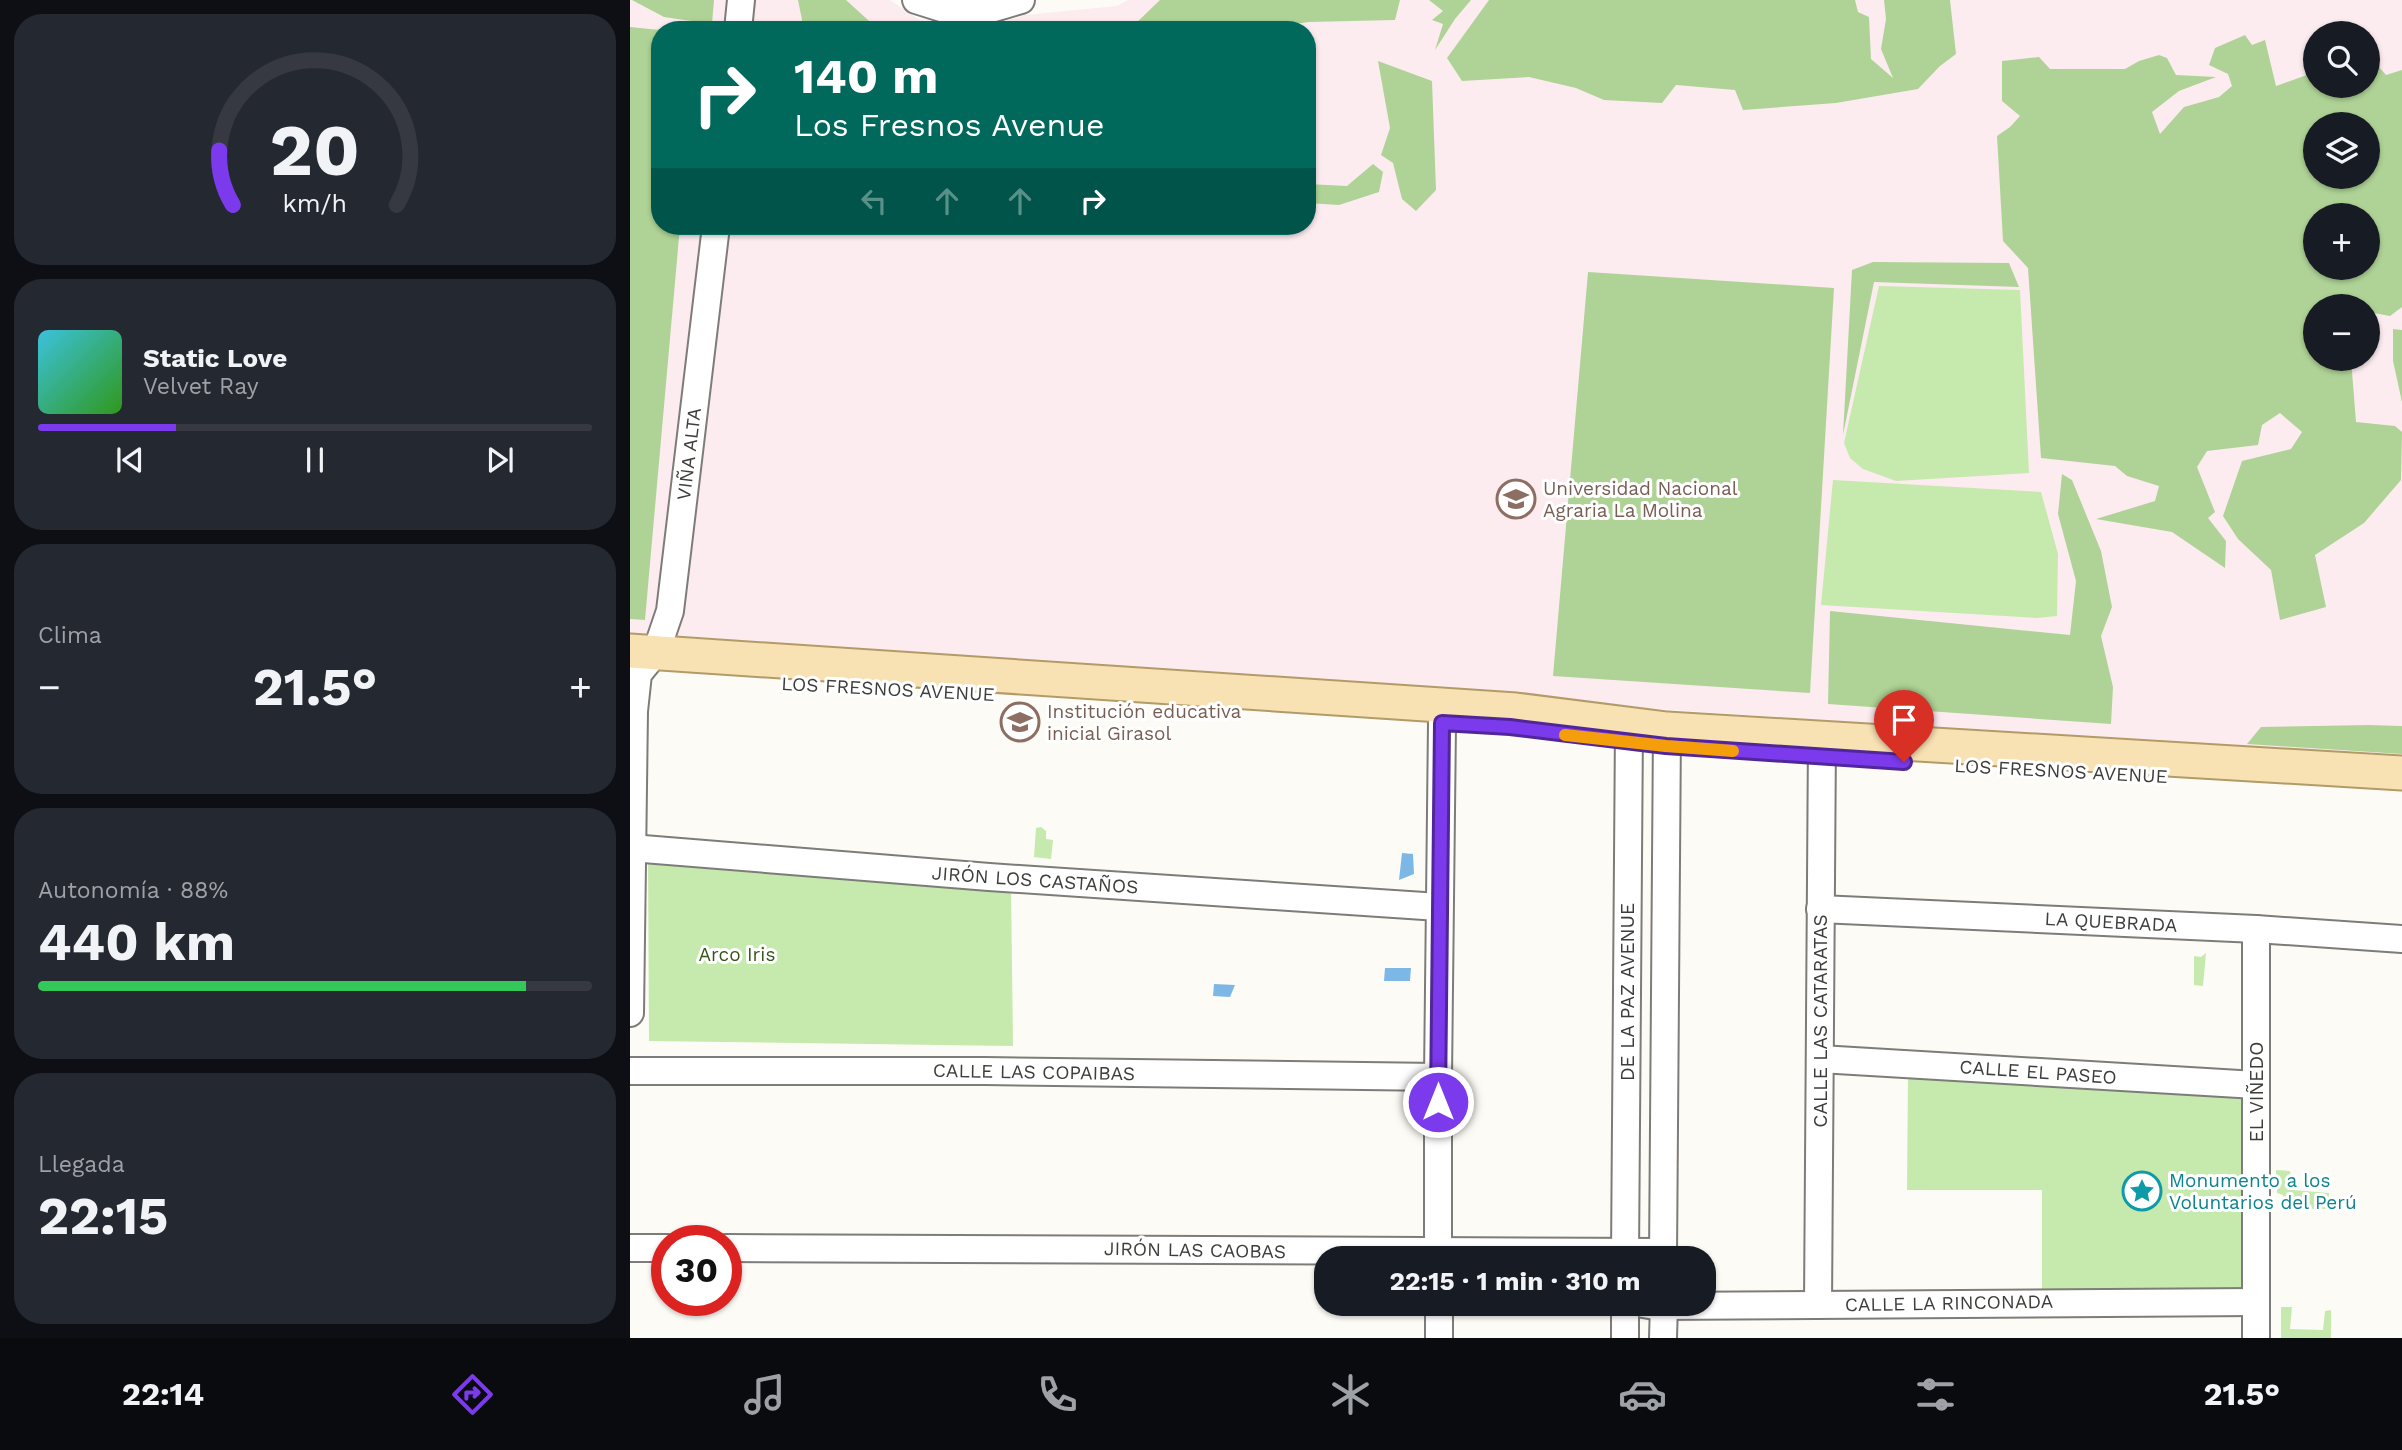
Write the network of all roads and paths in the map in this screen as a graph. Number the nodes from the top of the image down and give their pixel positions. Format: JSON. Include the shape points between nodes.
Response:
{"nodes":[{"id":1,"x":741,"y":0,"type":"edge"},
{"id":2,"x":916,"y":0,"type":"edge"},
{"id":3,"x":1021,"y":0,"type":"edge"},
{"id":4,"x":739,"y":21,"type":"edge"},
{"id":5,"x":715,"y":235,"type":"edge"},
{"id":6,"x":639,"y":663,"type":"edge"},
{"id":7,"x":1442,"y":723,"type":"junction"},
{"id":8,"x":1629,"y":734,"type":"junction"},
{"id":9,"x":1666,"y":738,"type":"junction"},
{"id":10,"x":1821,"y":747,"type":"junction"},
{"id":11,"x":2402,"y":773,"type":"edge"},
{"id":12,"x":2402,"y":792,"type":"edge"},
{"id":13,"x":631,"y":848,"type":"edge"},
{"id":14,"x":1439,"y":907,"type":"junction"},
{"id":15,"x":1821,"y":909,"type":"junction"},
{"id":16,"x":2256,"y":929,"type":"junction"},
{"id":17,"x":2402,"y":939,"type":"edge"},
{"id":18,"x":630,"y":1013,"type":"edge"},
{"id":19,"x":1819,"y":1059,"type":"junction"},
{"id":20,"x":630,"y":1071,"type":"edge"},
{"id":21,"x":1438,"y":1077,"type":"junction"},
{"id":22,"x":2256,"y":1085,"type":"junction"},
{"id":23,"x":1438,"y":1246,"type":"edge"},
{"id":24,"x":1625,"y":1246,"type":"edge"},
{"id":25,"x":1663,"y":1246,"type":"edge"},
{"id":26,"x":630,"y":1248,"type":"edge"},
{"id":27,"x":651,"y":1248,"type":"edge"},
{"id":28,"x":742,"y":1248,"type":"edge"},
{"id":29,"x":1314,"y":1254,"type":"edge"},
{"id":30,"x":2256,"y":1302,"type":"junction"},
{"id":31,"x":1716,"y":1304,"type":"edge"},
{"id":32,"x":1818,"y":1304,"type":"junction"},
{"id":33,"x":1439,"y":1316,"type":"edge"},
{"id":34,"x":1625,"y":1316,"type":"edge"},
{"id":35,"x":1659,"y":1316,"type":"edge"},
{"id":36,"x":1439,"y":1338,"type":"edge"},
{"id":37,"x":1625,"y":1338,"type":"edge"},
{"id":38,"x":1664,"y":1338,"type":"edge"},
{"id":39,"x":2256,"y":1338,"type":"edge"}],
"edges":[{"from":1,"to":4,"type":"street"},
{"from":2,"to":3,"type":"street","via":[[951,11],[978,13]]},
{"from":5,"to":6,"type":"street","name":"VIÑA ALTA","via":[[670,611]]},
{"from":6,"to":7,"type":"main road","name":"LOS FRESNOS AVENUE"},
{"from":6,"to":8,"type":"main road","name":"LOS FRESNOS AVENUE","via":[[1516,710]]},
{"from":6,"to":13,"type":"street","name":"VIÑA ALTA"},
{"from":7,"to":8,"type":"main road","name":"LOS FRESNOS AVENUE"},
{"from":7,"to":14,"type":"street"},
{"from":8,"to":9,"type":"main road","name":"LOS FRESNOS AVENUE"},
{"from":8,"to":24,"type":"street","name":"DE LA PAZ AVENUE"},
{"from":9,"to":10,"type":"main road","name":"LOS FRESNOS AVENUE"},
{"from":9,"to":25,"type":"street","name":"DE LA PAZ AVENUE"},
{"from":10,"to":11,"type":"main road","name":"LOS FRESNOS AVENUE"},
{"from":10,"to":12,"type":"main road","name":"LOS FRESNOS AVENUE"},
{"from":10,"to":15,"type":"street","name":"CALLE LAS CATARATAS"},
{"from":13,"to":14,"type":"street","name":"JIRÓN LOS CASTAÑOS"},
{"from":13,"to":18,"type":"street","name":"VIÑA ALTA"},
{"from":14,"to":21,"type":"street"},
{"from":15,"to":16,"type":"street","name":"LA QUEBRADA"},
{"from":15,"to":19,"type":"street","name":"CALLE LAS CATARATAS"},
{"from":16,"to":17,"type":"street","name":"LA QUEBRADA"},
{"from":16,"to":22,"type":"street","name":"EL VIÑEDO"},
{"from":19,"to":22,"type":"street","name":"CALLE EL PASEO"},
{"from":19,"to":32,"type":"street","name":"CALLE LAS CATARATAS"},
{"from":20,"to":21,"type":"street","name":"CALLE LAS COPAIBAS"},
{"from":21,"to":23,"type":"street"},
{"from":22,"to":30,"type":"street","name":"EL VIÑEDO"},
{"from":26,"to":27,"type":"street"},
{"from":28,"to":29,"type":"street","name":"JIRÓN LAS CAOBAS"},
{"from":30,"to":32,"type":"street","name":"CALLE LA RINCONADA"},
{"from":30,"to":39,"type":"street","name":"EL VIÑEDO"},
{"from":31,"to":32,"type":"street","name":"CALLE LA RINCONADA"},
{"from":33,"to":36,"type":"street"},
{"from":34,"to":37,"type":"street"},
{"from":35,"to":38,"type":"street"}]}
